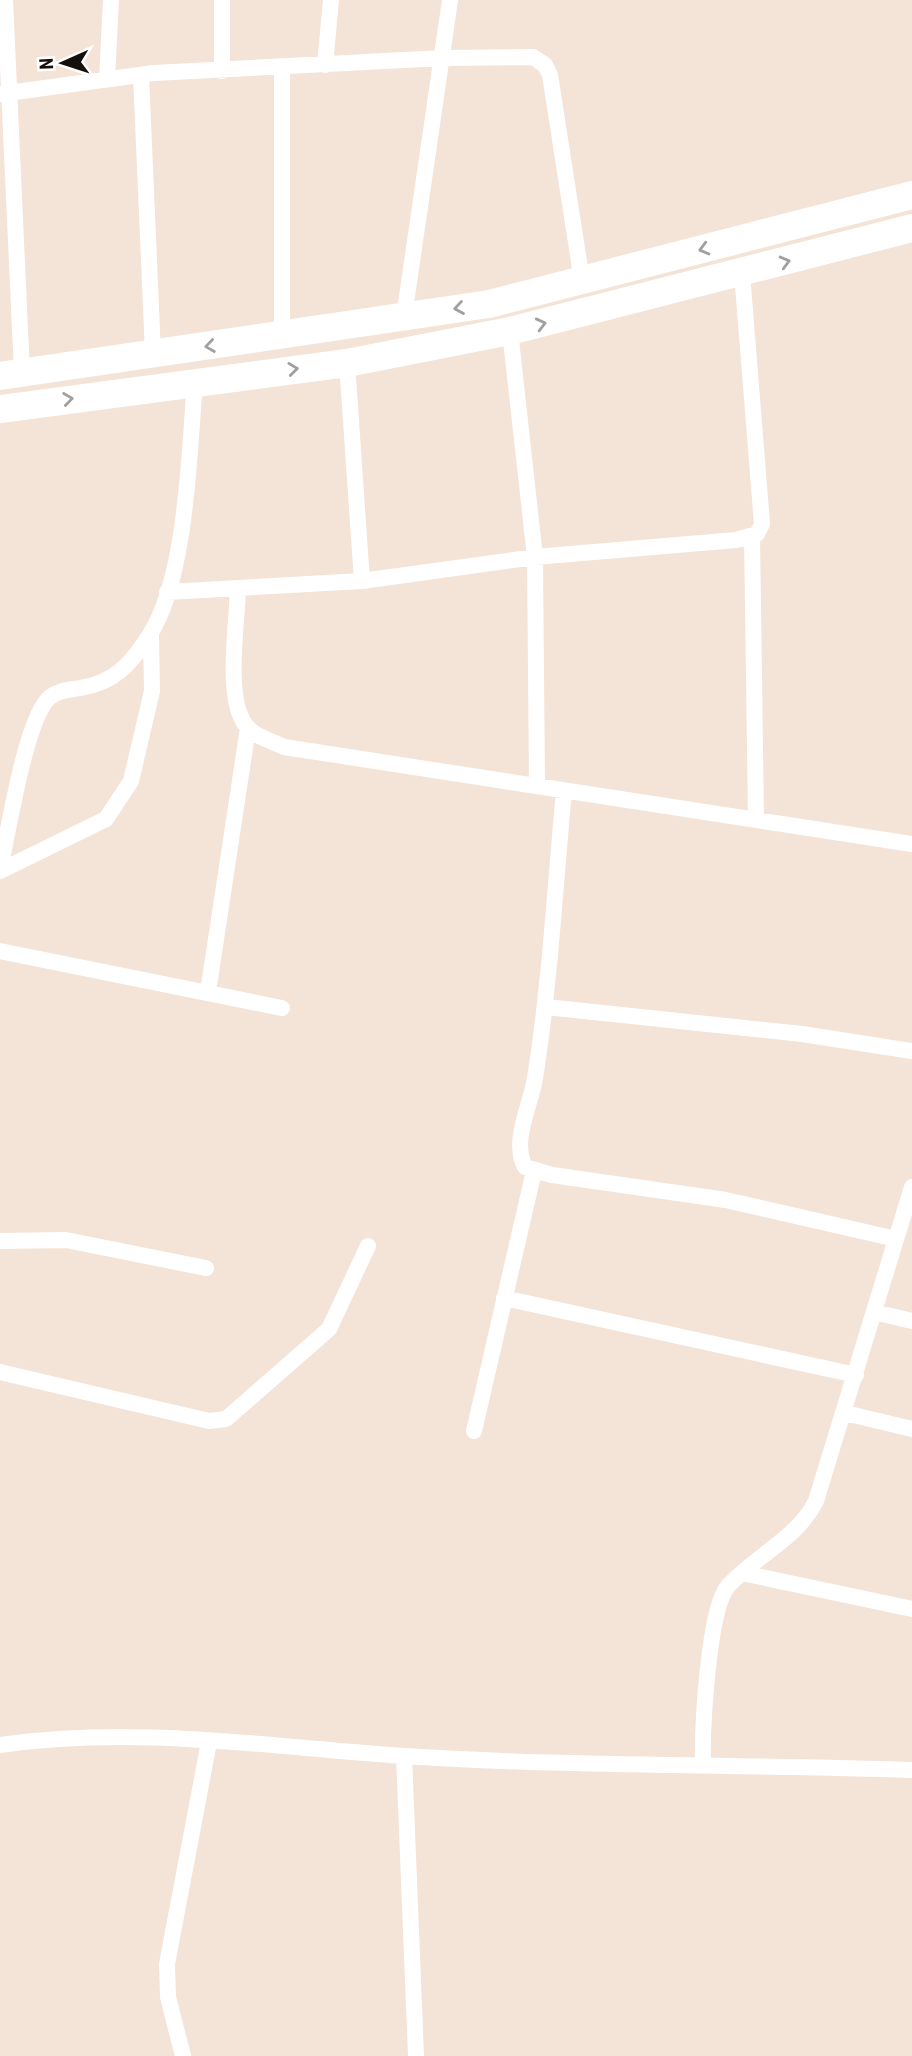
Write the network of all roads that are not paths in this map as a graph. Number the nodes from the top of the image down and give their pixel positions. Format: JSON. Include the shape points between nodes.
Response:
{"nodes":[{"id":1,"x":5,"y":0,"type":"edge"},
{"id":2,"x":111,"y":0,"type":"edge"},
{"id":3,"x":222,"y":0,"type":"edge"},
{"id":4,"x":331,"y":0,"type":"edge"},
{"id":5,"x":450,"y":0,"type":"edge"},
{"id":6,"x":443,"y":58,"type":"junction"},
{"id":7,"x":326,"y":65,"type":"junction"},
{"id":8,"x":282,"y":68,"type":"junction"},
{"id":9,"x":222,"y":71,"type":"junction"},
{"id":10,"x":141,"y":75,"type":"junction"},
{"id":11,"x":107,"y":79,"type":"junction"},
{"id":12,"x":4,"y":94,"type":"edge"},
{"id":13,"x":912,"y":195,"type":"edge"},
{"id":14,"x":912,"y":228,"type":"edge"},
{"id":15,"x":742,"y":274,"type":"junction"},
{"id":16,"x":582,"y":281,"type":"junction"},
{"id":17,"x":404,"y":317,"type":"junction"},
{"id":18,"x":510,"y":331,"type":"junction"},
{"id":19,"x":282,"y":335,"type":"junction"},
{"id":20,"x":153,"y":354,"type":"junction"},
{"id":21,"x":347,"y":363,"type":"junction"},
{"id":22,"x":11,"y":375,"type":"edge"},
{"id":23,"x":195,"y":382,"type":"junction"},
{"id":24,"x":0,"y":409,"type":"edge"},
{"id":25,"x":752,"y":536,"type":"junction"},
{"id":26,"x":535,"y":557,"type":"junction"},
{"id":27,"x":362,"y":581,"type":"junction"},
{"id":28,"x":238,"y":589,"type":"junction"},
{"id":29,"x":167,"y":592,"type":"junction"},
{"id":30,"x":151,"y":634,"type":"junction"},
{"id":31,"x":248,"y":728,"type":"junction"},
{"id":32,"x":537,"y":784,"type":"junction"},
{"id":33,"x":564,"y":791,"type":"junction"},
{"id":34,"x":756,"y":819,"type":"junction"},
{"id":35,"x":912,"y":844,"type":"edge"},
{"id":36,"x":0,"y":870,"type":"edge"},
{"id":37,"x":0,"y":951,"type":"edge"},
{"id":38,"x":208,"y":992,"type":"junction"},
{"id":39,"x":282,"y":1007,"type":"dead end"},
{"id":40,"x":546,"y":1007,"type":"junction"},
{"id":41,"x":912,"y":1051,"type":"edge"},
{"id":42,"x":534,"y":1171,"type":"junction"},
{"id":43,"x":912,"y":1187,"type":"edge"},
{"id":44,"x":908,"y":1216,"type":"edge"},
{"id":45,"x":896,"y":1239,"type":"junction"},
{"id":46,"x":0,"y":1241,"type":"edge"},
{"id":47,"x":368,"y":1246,"type":"dead end"},
{"id":48,"x":206,"y":1268,"type":"dead end"},
{"id":49,"x":505,"y":1298,"type":"junction"},
{"id":50,"x":874,"y":1312,"type":"junction"},
{"id":51,"x":912,"y":1321,"type":"edge"},
{"id":52,"x":0,"y":1373,"type":"edge"},
{"id":53,"x":856,"y":1375,"type":"junction"},
{"id":54,"x":845,"y":1413,"type":"junction"},
{"id":55,"x":912,"y":1429,"type":"edge"},
{"id":56,"x":474,"y":1431,"type":"dead end"},
{"id":57,"x":742,"y":1573,"type":"junction"},
{"id":58,"x":912,"y":1609,"type":"edge"},
{"id":59,"x":209,"y":1742,"type":"junction"},
{"id":60,"x":0,"y":1745,"type":"edge"},
{"id":61,"x":404,"y":1756,"type":"junction"},
{"id":62,"x":703,"y":1765,"type":"junction"},
{"id":63,"x":912,"y":1770,"type":"edge"},
{"id":64,"x":183,"y":2056,"type":"edge"},
{"id":65,"x":416,"y":2056,"type":"edge"}],
"edges":[{"from":1,"to":12,"type":"street"},
{"from":2,"to":11,"type":"street"},
{"from":3,"to":9,"type":"street"},
{"from":4,"to":7,"type":"street"},
{"from":5,"to":6,"type":"street"},
{"from":6,"to":7,"type":"street"},
{"from":6,"to":16,"type":"street","via":[[528,56],[545,65],[558,112]]},
{"from":6,"to":17,"type":"street"},
{"from":7,"to":8,"type":"street"},
{"from":8,"to":9,"type":"street"},
{"from":8,"to":19,"type":"street"},
{"from":9,"to":10,"type":"street"},
{"from":10,"to":11,"type":"street"},
{"from":10,"to":20,"type":"street"},
{"from":11,"to":12,"type":"street"},
{"from":12,"to":22,"type":"street"},
{"from":13,"to":16,"type":"highway","one_way":true},
{"from":15,"to":14,"type":"highway","one_way":true},
{"from":18,"to":15,"type":"highway","one_way":true},
{"from":15,"to":25,"type":"street","via":[[762,524]]},
{"from":16,"to":17,"type":"highway","one_way":true,"via":[[489,304]]},
{"from":17,"to":19,"type":"highway"},
{"from":18,"to":21,"type":"highway"},
{"from":18,"to":26,"type":"street"},
{"from":19,"to":20,"type":"highway","one_way":true},
{"from":20,"to":22,"type":"highway"},
{"from":23,"to":21,"type":"highway","one_way":true},
{"from":21,"to":27,"type":"street"},
{"from":24,"to":23,"type":"highway","one_way":true},
{"from":23,"to":29,"type":"street","via":[[185,501]]},
{"from":25,"to":26,"type":"street"},
{"from":25,"to":34,"type":"street"},
{"from":26,"to":27,"type":"street"},
{"from":26,"to":32,"type":"street"},
{"from":27,"to":28,"type":"street"},
{"from":28,"to":29,"type":"street"},
{"from":28,"to":31,"type":"street","via":[[234,682]]},
{"from":29,"to":30,"type":"street"},
{"from":30,"to":36,"type":"street","via":[[121,672],[105,683],[63,690],[42,705],[30,733]]},
{"from":30,"to":36,"type":"street","via":[[152,691],[131,781],[106,819]]},
{"from":31,"to":32,"type":"street","via":[[285,747]]},
{"from":31,"to":38,"type":"street"},
{"from":32,"to":33,"type":"street"},
{"from":33,"to":34,"type":"street"},
{"from":33,"to":40,"type":"street"},
{"from":34,"to":35,"type":"street"},
{"from":37,"to":38,"type":"street"},
{"from":38,"to":39,"type":"street"},
{"from":40,"to":41,"type":"street","via":[[802,1034]]},
{"from":40,"to":42,"type":"street","via":[[520,1139],[520,1158]]},
{"from":42,"to":45,"type":"street","via":[[726,1200]]},
{"from":42,"to":49,"type":"street"},
{"from":43,"to":44,"type":"street"},
{"from":44,"to":45,"type":"street"},
{"from":45,"to":50,"type":"street"},
{"from":46,"to":48,"type":"street","via":[[66,1240]]},
{"from":47,"to":52,"type":"street","via":[[329,1329],[226,1419],[209,1421]]},
{"from":49,"to":53,"type":"street"},
{"from":49,"to":56,"type":"street"},
{"from":50,"to":51,"type":"street"},
{"from":50,"to":53,"type":"street"},
{"from":53,"to":54,"type":"street"},
{"from":54,"to":55,"type":"street"},
{"from":54,"to":57,"type":"street","via":[[809,1516]]},
{"from":57,"to":58,"type":"street"},
{"from":57,"to":62,"type":"street","via":[[727,1587],[717,1612],[702,1729]]},
{"from":59,"to":60,"type":"street","via":[[132,1735]]},
{"from":59,"to":61,"type":"street"},
{"from":59,"to":64,"type":"street","via":[[166,1972]]},
{"from":61,"to":62,"type":"street"},
{"from":61,"to":65,"type":"street"},
{"from":62,"to":63,"type":"street"}]}
